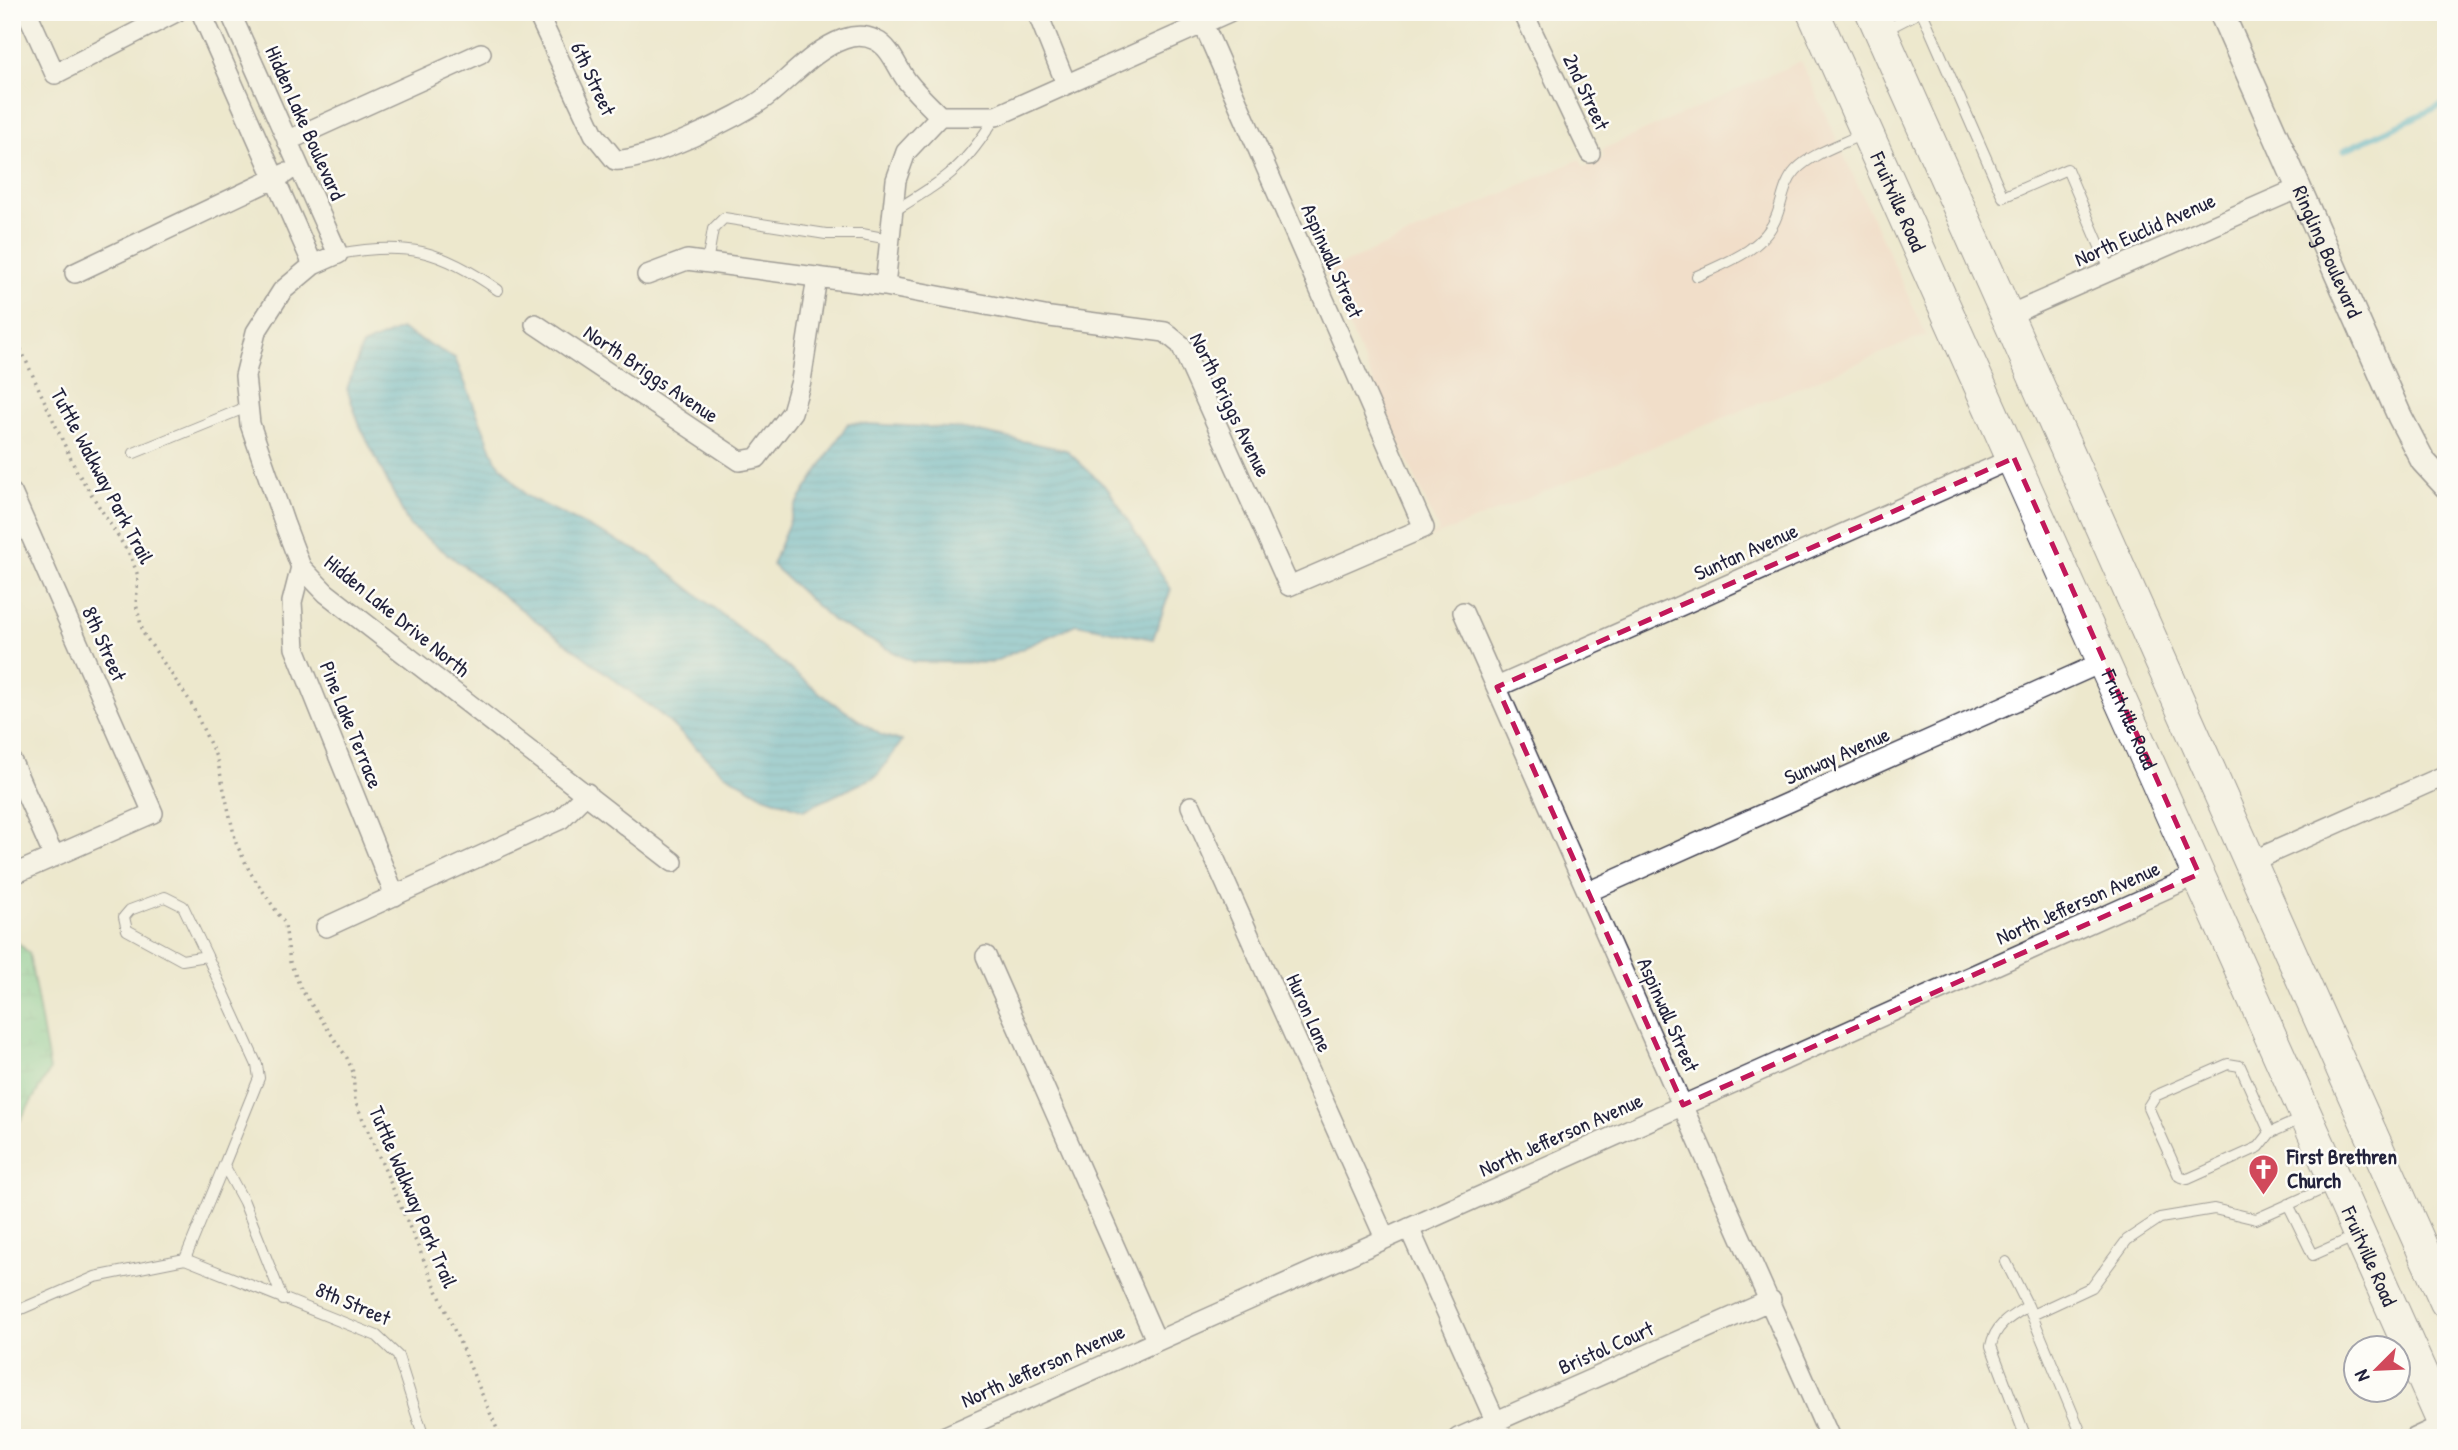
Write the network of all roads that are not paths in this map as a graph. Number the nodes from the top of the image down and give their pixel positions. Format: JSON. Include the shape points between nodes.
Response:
{"nodes":[{"id":1,"x":27,"y":12,"type":"edge"},
{"id":2,"x":176,"y":12,"type":"edge"},
{"id":3,"x":201,"y":12,"type":"edge"},
{"id":4,"x":230,"y":12,"type":"edge"},
{"id":5,"x":537,"y":12,"type":"edge"},
{"id":6,"x":1037,"y":12,"type":"edge"},
{"id":7,"x":1229,"y":12,"type":"edge"},
{"id":8,"x":1522,"y":12,"type":"edge"},
{"id":9,"x":1813,"y":12,"type":"edge"},
{"id":10,"x":1921,"y":12,"type":"edge"},
{"id":11,"x":2221,"y":12,"type":"edge"},
{"id":12,"x":1200,"y":18,"type":"edge"},
{"id":13,"x":1877,"y":22,"type":"edge"},
{"id":14,"x":481,"y":54,"type":"dead end"},
{"id":15,"x":1066,"y":84,"type":"junction"},
{"id":16,"x":940,"y":116,"type":"junction"},
{"id":17,"x":996,"y":116,"type":"junction"},
{"id":18,"x":1867,"y":131,"type":"junction"},
{"id":19,"x":288,"y":141,"type":"junction"},
{"id":20,"x":1590,"y":153,"type":"dead end"},
{"id":21,"x":300,"y":166,"type":"junction"},
{"id":22,"x":277,"y":178,"type":"junction"},
{"id":23,"x":2299,"y":188,"type":"junction"},
{"id":24,"x":890,"y":213,"type":"junction"},
{"id":25,"x":889,"y":239,"type":"junction"},
{"id":26,"x":338,"y":254,"type":"junction"},
{"id":27,"x":708,"y":262,"type":"junction"},
{"id":28,"x":313,"y":265,"type":"junction"},
{"id":29,"x":2110,"y":270,"type":"junction"},
{"id":30,"x":75,"y":274,"type":"dead end"},
{"id":31,"x":647,"y":275,"type":"dead end"},
{"id":32,"x":1698,"y":276,"type":"dead end"},
{"id":33,"x":817,"y":277,"type":"junction"},
{"id":34,"x":886,"y":286,"type":"junction"},
{"id":35,"x":498,"y":290,"type":"dead end"},
{"id":36,"x":2009,"y":315,"type":"junction"},
{"id":37,"x":535,"y":324,"type":"dead end"},
{"id":38,"x":247,"y":407,"type":"junction"},
{"id":39,"x":134,"y":453,"type":"dead end"},
{"id":40,"x":2014,"y":458,"type":"junction"},
{"id":41,"x":2446,"y":486,"type":"edge"},
{"id":42,"x":12,"y":492,"type":"edge"},
{"id":43,"x":1424,"y":528,"type":"joint"},
{"id":44,"x":301,"y":567,"type":"junction"},
{"id":45,"x":1463,"y":612,"type":"dead end"},
{"id":46,"x":2103,"y":662,"type":"junction"},
{"id":47,"x":1497,"y":687,"type":"junction"},
{"id":48,"x":12,"y":762,"type":"edge"},
{"id":49,"x":2446,"y":775,"type":"edge"},
{"id":50,"x":587,"y":793,"type":"junction"},
{"id":51,"x":1191,"y":806,"type":"dead end"},
{"id":52,"x":54,"y":857,"type":"junction"},
{"id":53,"x":673,"y":862,"type":"dead end"},
{"id":54,"x":2250,"y":862,"type":"junction"},
{"id":55,"x":2199,"y":874,"type":"junction"},
{"id":56,"x":12,"y":876,"type":"edge"},
{"id":57,"x":1590,"y":891,"type":"junction"},
{"id":58,"x":395,"y":896,"type":"junction"},
{"id":59,"x":326,"y":927,"type":"dead end"},
{"id":60,"x":207,"y":956,"type":"junction"},
{"id":61,"x":986,"y":956,"type":"dead end"},
{"id":62,"x":1683,"y":1105,"type":"junction"},
{"id":63,"x":2306,"y":1116,"type":"junction"},
{"id":64,"x":2270,"y":1133,"type":"junction"},
{"id":65,"x":224,"y":1165,"type":"junction"},
{"id":66,"x":2336,"y":1184,"type":"junction"},
{"id":67,"x":2288,"y":1204,"type":"junction"},
{"id":68,"x":1409,"y":1228,"type":"junction"},
{"id":69,"x":2358,"y":1235,"type":"junction"},
{"id":70,"x":1385,"y":1238,"type":"junction"},
{"id":71,"x":185,"y":1259,"type":"junction"},
{"id":72,"x":2006,"y":1262,"type":"dead end"},
{"id":73,"x":283,"y":1300,"type":"junction"},
{"id":74,"x":1771,"y":1300,"type":"junction"},
{"id":75,"x":2446,"y":1302,"type":"edge"},
{"id":76,"x":2030,"y":1310,"type":"junction"},
{"id":77,"x":12,"y":1312,"type":"edge"},
{"id":78,"x":1156,"y":1340,"type":"junction"},
{"id":79,"x":2445,"y":1425,"type":"edge"},
{"id":80,"x":1499,"y":1430,"type":"edge"},
{"id":81,"x":424,"y":1438,"type":"edge"},
{"id":82,"x":941,"y":1438,"type":"edge"},
{"id":83,"x":1458,"y":1438,"type":"edge"},
{"id":84,"x":1830,"y":1438,"type":"edge"},
{"id":85,"x":2026,"y":1438,"type":"edge"},
{"id":86,"x":2083,"y":1438,"type":"edge"},
{"id":87,"x":2414,"y":1438,"type":"edge"}],
"edges":[{"from":1,"to":2,"type":"street","via":[[55,74]]},
{"from":3,"to":22,"type":"street"},
{"from":4,"to":19,"type":"street","name":"Hidden Lake Boulevard"},
{"from":5,"to":16,"type":"street","name":"6th Street","via":[[594,134],[615,160],[646,155],[737,115],[831,45],[857,36],[871,38],[886,48],[908,83]]},
{"from":6,"to":15,"type":"street"},
{"from":7,"to":12,"type":"street"},
{"from":8,"to":20,"type":"street","name":"2nd Street"},
{"from":9,"to":18,"type":"main road","name":"Fruitville Road"},
{"from":10,"to":13,"type":"lane"},
{"from":10,"to":29,"type":"lane","via":[[2003,197],[2067,169]]},
{"from":11,"to":23,"type":"street","name":"Ringling Boulevard"},
{"from":12,"to":15,"type":"street"},
{"from":12,"to":43,"type":"street","name":"Aspinwall Street"},
{"from":13,"to":36,"type":"main road"},
{"from":14,"to":19,"type":"street"},
{"from":15,"to":17,"type":"street"},
{"from":16,"to":17,"type":"street"},
{"from":16,"to":24,"type":"street","via":[[906,152]]},
{"from":17,"to":24,"type":"lane","via":[[960,167]]},
{"from":18,"to":32,"type":"lane","via":[[1798,169],[1764,238]]},
{"from":18,"to":40,"type":"main road","name":"Fruitville Road"},
{"from":19,"to":21,"type":"street","name":"Hidden Lake Boulevard"},
{"from":21,"to":22,"type":"street"},
{"from":21,"to":26,"type":"street","name":"Hidden Lake Boulevard"},
{"from":22,"to":28,"type":"street"},
{"from":22,"to":30,"type":"street"},
{"from":23,"to":29,"type":"street","name":"North Euclid Avenue"},
{"from":23,"to":41,"type":"street","name":"Ringling Boulevard","via":[[2400,417],[2423,461]]},
{"from":24,"to":25,"type":"street"},
{"from":25,"to":27,"type":"lane","via":[[724,218],[713,229]]},
{"from":25,"to":34,"type":"street"},
{"from":26,"to":28,"type":"street","name":"Hidden Lake Drive North"},
{"from":26,"to":35,"type":"lane","via":[[377,247],[435,253]]},
{"from":27,"to":31,"type":"street","name":"North Briggs Avenue","via":[[687,260]]},
{"from":27,"to":33,"type":"street","name":"North Briggs Avenue"},
{"from":28,"to":38,"type":"street","name":"Hidden Lake Drive North","via":[[282,291],[256,332],[246,376]]},
{"from":29,"to":36,"type":"street","name":"North Euclid Avenue"},
{"from":33,"to":34,"type":"street","name":"North Briggs Avenue"},
{"from":33,"to":37,"type":"street","name":"North Briggs Avenue","via":[[792,412],[757,458],[749,461],[740,461]]},
{"from":34,"to":43,"type":"street","name":"North Briggs Avenue","via":[[1174,337],[1290,586]]},
{"from":36,"to":54,"type":"main road"},
{"from":38,"to":39,"type":"lane"},
{"from":38,"to":44,"type":"street","name":"Hidden Lake Drive North"},
{"from":40,"to":46,"type":"main road","name":"Fruitville Road"},
{"from":40,"to":47,"type":"street","name":"Suntan Avenue"},
{"from":42,"to":52,"type":"street","name":"8th Street","via":[[153,813]]},
{"from":44,"to":50,"type":"street","name":"Hidden Lake Drive North","via":[[326,593]]},
{"from":44,"to":58,"type":"street","name":"Pine Lake Terrace","via":[[292,602],[295,648]]},
{"from":45,"to":47,"type":"street","name":"Aspinwall Street"},
{"from":46,"to":55,"type":"main road","name":"Fruitville Road"},
{"from":46,"to":57,"type":"street","name":"Sunway Avenue"},
{"from":47,"to":57,"type":"street","name":"Aspinwall Street"},
{"from":48,"to":52,"type":"street"},
{"from":49,"to":54,"type":"street"},
{"from":50,"to":53,"type":"street","name":"Hidden Lake Drive North"},
{"from":50,"to":58,"type":"street","via":[[561,819]]},
{"from":51,"to":70,"type":"street","name":"Huron Lane"},
{"from":52,"to":56,"type":"street"},
{"from":54,"to":75,"type":"main road"},
{"from":55,"to":62,"type":"street","name":"North Jefferson Avenue"},
{"from":55,"to":63,"type":"main road","name":"Fruitville Road"},
{"from":57,"to":62,"type":"street","name":"Aspinwall Street"},
{"from":58,"to":59,"type":"street"},
{"from":60,"to":60,"type":"lane","via":[[183,906],[175,900],[156,899],[124,917],[132,934],[182,960]]},
{"from":60,"to":65,"type":"lane","via":[[257,1065],[259,1079]]},
{"from":61,"to":78,"type":"street"},
{"from":62,"to":68,"type":"street","name":"North Jefferson Avenue"},
{"from":62,"to":74,"type":"street","name":"Aspinwall Street"},
{"from":63,"to":64,"type":"lane"},
{"from":63,"to":66,"type":"main road","name":"Fruitville Road"},
{"from":64,"to":64,"type":"lane","via":[[2240,1066],[2228,1064],[2155,1096],[2148,1107],[2179,1176],[2188,1179],[2259,1147]]},
{"from":65,"to":71,"type":"lane"},
{"from":65,"to":73,"type":"lane","name":"8th Street","via":[[244,1202]]},
{"from":66,"to":67,"type":"lane"},
{"from":66,"to":69,"type":"main road","name":"Fruitville Road"},
{"from":67,"to":69,"type":"lane","via":[[2313,1255]]},
{"from":67,"to":76,"type":"lane","via":[[2256,1219],[2214,1209],[2160,1218],[2127,1240],[2092,1287]]},
{"from":68,"to":70,"type":"street","name":"North Jefferson Avenue"},
{"from":68,"to":80,"type":"street"},
{"from":69,"to":79,"type":"main road","name":"Fruitville Road"},
{"from":70,"to":78,"type":"street","name":"North Jefferson Avenue"},
{"from":71,"to":73,"type":"lane","name":"8th Street"},
{"from":71,"to":77,"type":"lane","via":[[95,1277]]},
{"from":72,"to":76,"type":"lane"},
{"from":73,"to":81,"type":"lane","name":"8th Street","via":[[390,1345],[398,1356]]},
{"from":74,"to":80,"type":"street","name":"Bristol Court"},
{"from":74,"to":84,"type":"street","name":"Aspinwall Street"},
{"from":76,"to":85,"type":"lane","via":[[1999,1326],[1991,1346]]},
{"from":76,"to":86,"type":"lane"},
{"from":78,"to":82,"type":"street","name":"North Jefferson Avenue"},
{"from":79,"to":87,"type":"street"},
{"from":80,"to":83,"type":"street","name":"Bristol Court"}]}
